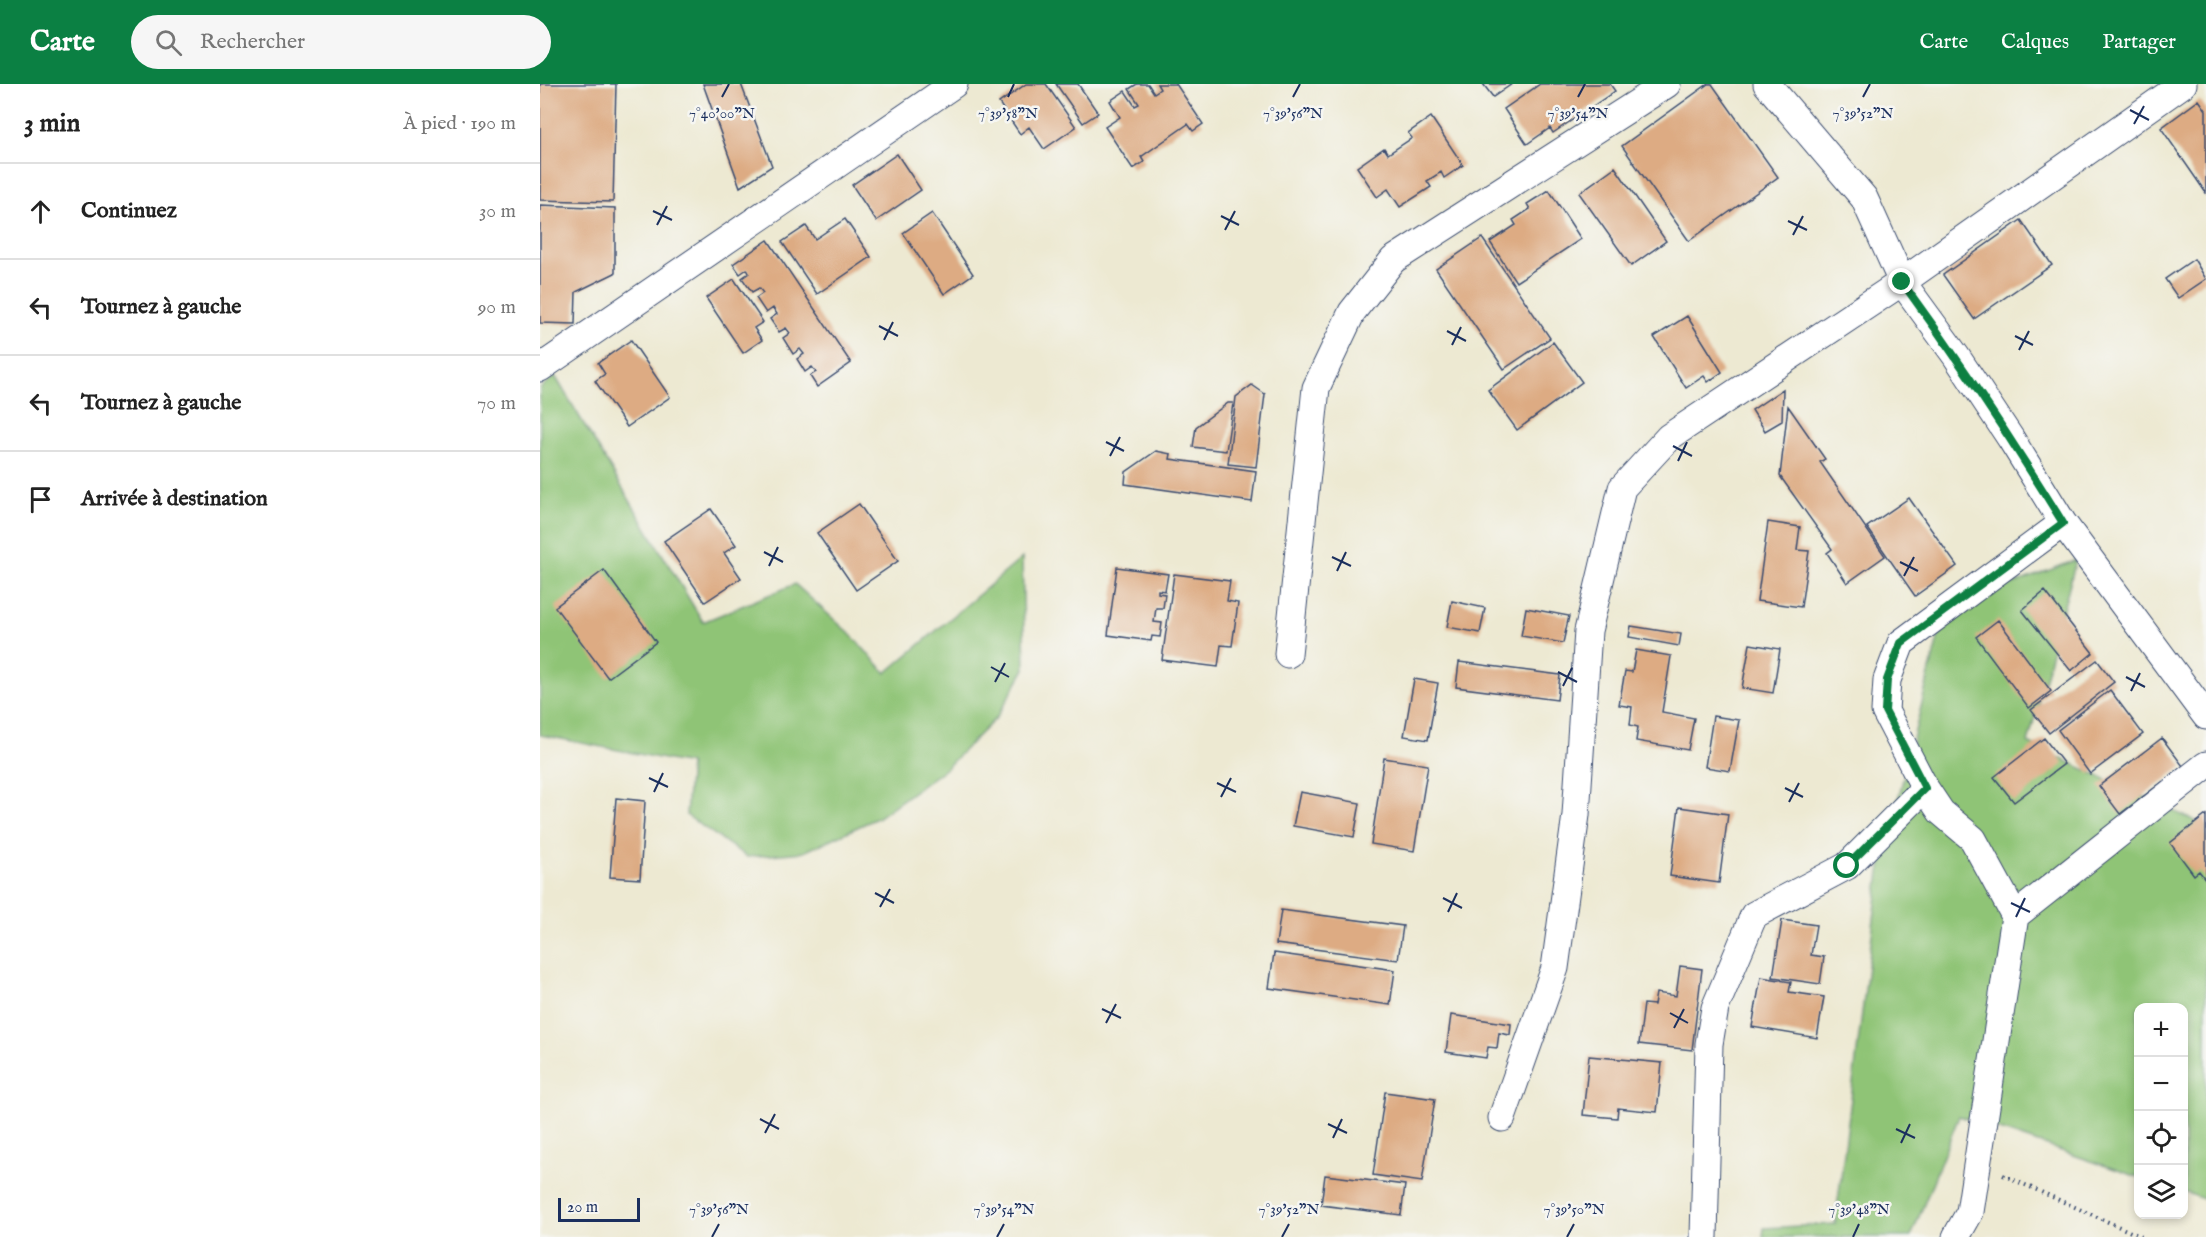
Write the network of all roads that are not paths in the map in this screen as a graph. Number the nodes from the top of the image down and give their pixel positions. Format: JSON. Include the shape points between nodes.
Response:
{"nodes":[{"id":1,"x":1667,"y":84,"type":"edge"},
{"id":2,"x":1767,"y":84,"type":"edge"},
{"id":3,"x":2183,"y":84,"type":"edge"},
{"id":4,"x":951,"y":85,"type":"edge"},
{"id":5,"x":1902,"y":282,"type":"junction"},
{"id":6,"x":540,"y":368,"type":"edge"},
{"id":7,"x":2063,"y":523,"type":"junction"},
{"id":8,"x":1288,"y":654,"type":"dead end"},
{"id":9,"x":2206,"y":716,"type":"edge"},
{"id":10,"x":2206,"y":765,"type":"edge"},
{"id":11,"x":1925,"y":788,"type":"junction"},
{"id":12,"x":2015,"y":916,"type":"junction"},
{"id":13,"x":1502,"y":1118,"type":"dead end"},
{"id":14,"x":1704,"y":1237,"type":"edge"},
{"id":15,"x":1956,"y":1237,"type":"edge"}],
"edges":[{"from":1,"to":8,"type":"street","via":[[1393,260],[1352,312],[1316,388]]},
{"from":2,"to":5,"type":"street","via":[[1864,198]]},
{"from":3,"to":5,"type":"street"},
{"from":4,"to":6,"type":"street"},
{"from":5,"to":7,"type":"street","via":[[1956,356]]},
{"from":5,"to":13,"type":"street","via":[[1669,436],[1623,488],[1588,631],[1576,815],[1555,968]]},
{"from":7,"to":9,"type":"street"},
{"from":7,"to":11,"type":"street","via":[[1901,643],[1887,680],[1885,711]]},
{"from":10,"to":12,"type":"street"},
{"from":11,"to":12,"type":"street","via":[[1941,812],[1973,839]]},
{"from":11,"to":14,"type":"street","via":[[1847,866],[1754,915],[1715,1008],[1708,1044]]},
{"from":12,"to":15,"type":"street","via":[[1970,1212]]}]}
